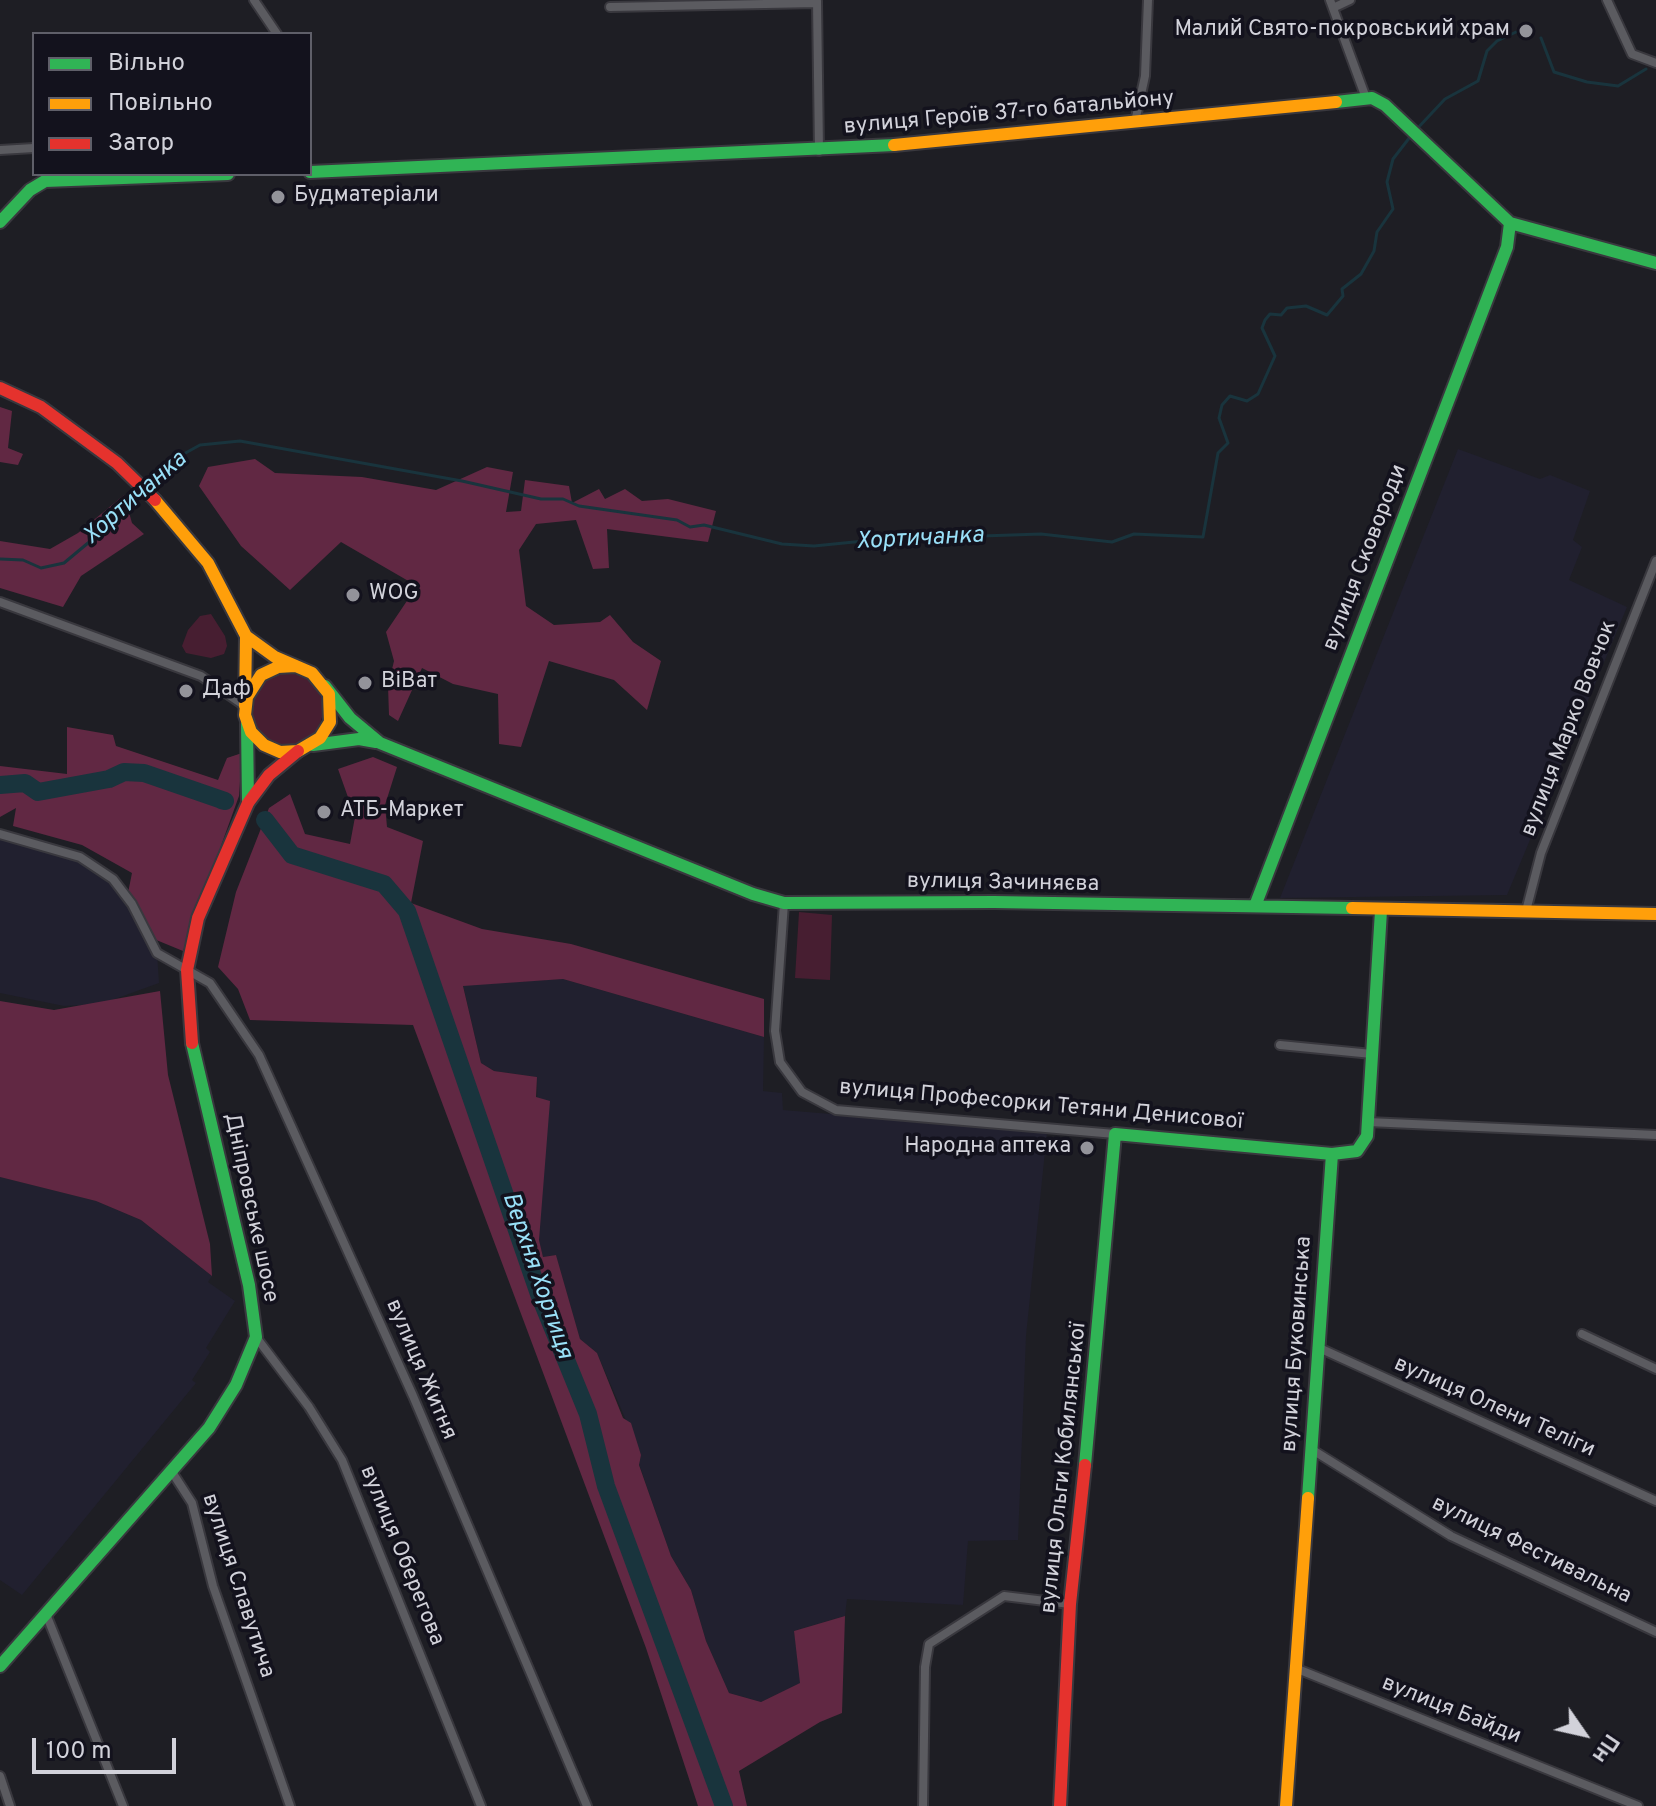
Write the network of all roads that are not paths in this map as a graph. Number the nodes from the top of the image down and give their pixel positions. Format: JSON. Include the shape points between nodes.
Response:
{"nodes":[{"id":1,"x":254,"y":0,"type":"edge"},
{"id":2,"x":1148,"y":0,"type":"edge"},
{"id":3,"x":1350,"y":0,"type":"edge"},
{"id":4,"x":1607,"y":0,"type":"edge"},
{"id":5,"x":817,"y":2,"type":"edge"},
{"id":6,"x":1332,"y":4,"type":"edge"},
{"id":7,"x":610,"y":7,"type":"dead end"},
{"id":8,"x":276,"y":32,"type":"edge"},
{"id":9,"x":1656,"y":63,"type":"edge"},
{"id":10,"x":1366,"y":98,"type":"junction"},
{"id":11,"x":1135,"y":122,"type":"junction"},
{"id":12,"x":32,"y":148,"type":"edge"},
{"id":13,"x":0,"y":150,"type":"edge"},
{"id":14,"x":819,"y":151,"type":"junction"},
{"id":15,"x":312,"y":172,"type":"edge"},
{"id":16,"x":176,"y":176,"type":"edge"},
{"id":17,"x":0,"y":222,"type":"edge"},
{"id":18,"x":1510,"y":223,"type":"junction"},
{"id":19,"x":1656,"y":263,"type":"edge"},
{"id":20,"x":0,"y":388,"type":"edge"},
{"id":21,"x":1656,"y":561,"type":"edge"},
{"id":22,"x":0,"y":602,"type":"edge"},
{"id":23,"x":246,"y":636,"type":"junction"},
{"id":24,"x":295,"y":666,"type":"junction"},
{"id":25,"x":325,"y":686,"type":"junction"},
{"id":26,"x":245,"y":706,"type":"junction"},
{"id":27,"x":247,"y":724,"type":"junction"},
{"id":28,"x":380,"y":743,"type":"junction"},
{"id":29,"x":313,"y":745,"type":"junction"},
{"id":30,"x":298,"y":751,"type":"junction"},
{"id":31,"x":248,"y":803,"type":"junction"},
{"id":32,"x":0,"y":834,"type":"edge"},
{"id":33,"x":784,"y":903,"type":"junction"},
{"id":34,"x":1255,"y":906,"type":"junction"},
{"id":35,"x":1381,"y":911,"type":"junction"},
{"id":36,"x":1526,"y":911,"type":"junction"},
{"id":37,"x":1656,"y":914,"type":"edge"},
{"id":38,"x":187,"y":970,"type":"junction"},
{"id":39,"x":1280,"y":1045,"type":"dead end"},
{"id":40,"x":1372,"y":1054,"type":"junction"},
{"id":41,"x":1368,"y":1122,"type":"junction"},
{"id":42,"x":1115,"y":1134,"type":"junction"},
{"id":43,"x":1656,"y":1135,"type":"edge"},
{"id":44,"x":1332,"y":1154,"type":"junction"},
{"id":45,"x":1582,"y":1334,"type":"dead end"},
{"id":46,"x":256,"y":1337,"type":"junction"},
{"id":47,"x":1317,"y":1347,"type":"junction"},
{"id":48,"x":1656,"y":1369,"type":"edge"},
{"id":49,"x":1311,"y":1449,"type":"junction"},
{"id":50,"x":172,"y":1472,"type":"junction"},
{"id":51,"x":1656,"y":1501,"type":"edge"},
{"id":52,"x":1070,"y":1604,"type":"junction"},
{"id":53,"x":46,"y":1614,"type":"junction"},
{"id":54,"x":1656,"y":1632,"type":"edge"},
{"id":55,"x":0,"y":1666,"type":"edge"},
{"id":56,"x":1295,"y":1668,"type":"junction"},
{"id":57,"x":0,"y":1776,"type":"edge"},
{"id":58,"x":10,"y":1806,"type":"edge"},
{"id":59,"x":123,"y":1806,"type":"edge"},
{"id":60,"x":290,"y":1806,"type":"edge"},
{"id":61,"x":481,"y":1806,"type":"edge"},
{"id":62,"x":587,"y":1806,"type":"edge"},
{"id":63,"x":923,"y":1806,"type":"edge"},
{"id":64,"x":1060,"y":1806,"type":"edge"},
{"id":65,"x":1286,"y":1806,"type":"edge"},
{"id":66,"x":1638,"y":1806,"type":"edge"}],
"edges":[{"from":1,"to":8,"type":"street"},
{"from":2,"to":11,"type":"street","via":[[1145,76]]},
{"from":3,"to":6,"type":"street"},
{"from":4,"to":9,"type":"street","via":[[1632,54]]},
{"from":5,"to":7,"type":"street"},
{"from":5,"to":14,"type":"street"},
{"from":6,"to":10,"type":"street"},
{"from":10,"to":11,"type":"street","name":"вулиця Героїв 37-го батальйону"},
{"from":10,"to":18,"type":"street","via":[[1378,100]]},
{"from":11,"to":14,"type":"street","name":"вулиця Героїв 37-го батальйону"},
{"from":12,"to":13,"type":"street"},
{"from":14,"to":15,"type":"street","name":"вулиця Героїв 37-го батальйону"},
{"from":16,"to":17,"type":"street","via":[[45,181]]},
{"from":18,"to":19,"type":"street"},
{"from":18,"to":34,"type":"street","name":"вулиця Сковороди","via":[[1507,247]]},
{"from":20,"to":23,"type":"street","via":[[66,424],[135,479],[208,563]]},
{"from":21,"to":36,"type":"street","name":"вулиця Марко Вовчок","via":[[1541,853]]},
{"from":22,"to":26,"type":"street","via":[[201,676]]},
{"from":23,"to":24,"type":"street"},
{"from":23,"to":26,"type":"street"},
{"from":24,"to":25,"type":"street"},
{"from":24,"to":26,"type":"street","via":[[261,675]]},
{"from":25,"to":28,"type":"street","via":[[350,718]]},
{"from":25,"to":29,"type":"street","via":[[330,722]]},
{"from":26,"to":27,"type":"street"},
{"from":27,"to":30,"type":"street","via":[[272,749]]},
{"from":27,"to":31,"type":"street"},
{"from":28,"to":29,"type":"street","via":[[359,739]]},
{"from":28,"to":33,"type":"street","name":"вулиця Зачиняєва"},
{"from":29,"to":30,"type":"street"},
{"from":30,"to":31,"type":"street","name":"Дніпровське шосе","via":[[269,775]]},
{"from":31,"to":38,"type":"street","name":"Дніпровське шосе","via":[[198,918]]},
{"from":32,"to":38,"type":"street","name":"вулиця Житня","via":[[58,849],[101,869],[132,904],[157,953]]},
{"from":33,"to":34,"type":"street","name":"вулиця Зачиняєва"},
{"from":33,"to":42,"type":"street","name":"вулиця Професорки Тетяни Денисової","via":[[775,1031],[780,1062],[802,1092],[836,1110]]},
{"from":34,"to":35,"type":"street","name":"вулиця Зачиняєва"},
{"from":35,"to":36,"type":"street","name":"вулиця Зачиняєва"},
{"from":35,"to":40,"type":"street"},
{"from":36,"to":37,"type":"street","name":"вулиця Зачиняєва"},
{"from":38,"to":46,"type":"street","name":"Дніпровське шосе","via":[[189,1030],[249,1285]]},
{"from":38,"to":62,"type":"street","name":"вулиця Житня","via":[[216,989],[259,1055],[413,1396]]},
{"from":39,"to":40,"type":"street"},
{"from":40,"to":41,"type":"street"},
{"from":41,"to":43,"type":"street"},
{"from":41,"to":44,"type":"street","via":[[1363,1147]]},
{"from":42,"to":44,"type":"street","name":"вулиця Професорки Тетяни Денисової"},
{"from":42,"to":52,"type":"street","name":"вулиця Ольги Кобилянської"},
{"from":44,"to":47,"type":"street","name":"вулиця Буковинська"},
{"from":45,"to":48,"type":"street"},
{"from":46,"to":50,"type":"street","name":"Дніпровське шосе","via":[[223,1409]]},
{"from":46,"to":61,"type":"street","name":"вулиця Оберегова","via":[[342,1460]]},
{"from":47,"to":49,"type":"street","name":"вулиця Буковинська"},
{"from":47,"to":51,"type":"street","name":"вулиця Олени Теліги"},
{"from":49,"to":54,"type":"street","name":"вулиця Фестивальна","via":[[1451,1536]]},
{"from":49,"to":56,"type":"street","name":"вулиця Буковинська"},
{"from":50,"to":53,"type":"street","name":"Дніпровське шосе"},
{"from":50,"to":60,"type":"street","name":"вулиця Славутича","via":[[192,1503],[213,1586]]},
{"from":52,"to":63,"type":"street","via":[[1004,1596],[929,1644]]},
{"from":52,"to":64,"type":"street","name":"вулиця Ольги Кобилянської"},
{"from":53,"to":55,"type":"street","name":"Дніпровське шосе"},
{"from":53,"to":59,"type":"street"},
{"from":56,"to":65,"type":"street","name":"вулиця Буковинська"},
{"from":56,"to":66,"type":"street","name":"вулиця Байди"},
{"from":57,"to":58,"type":"street"}]}
